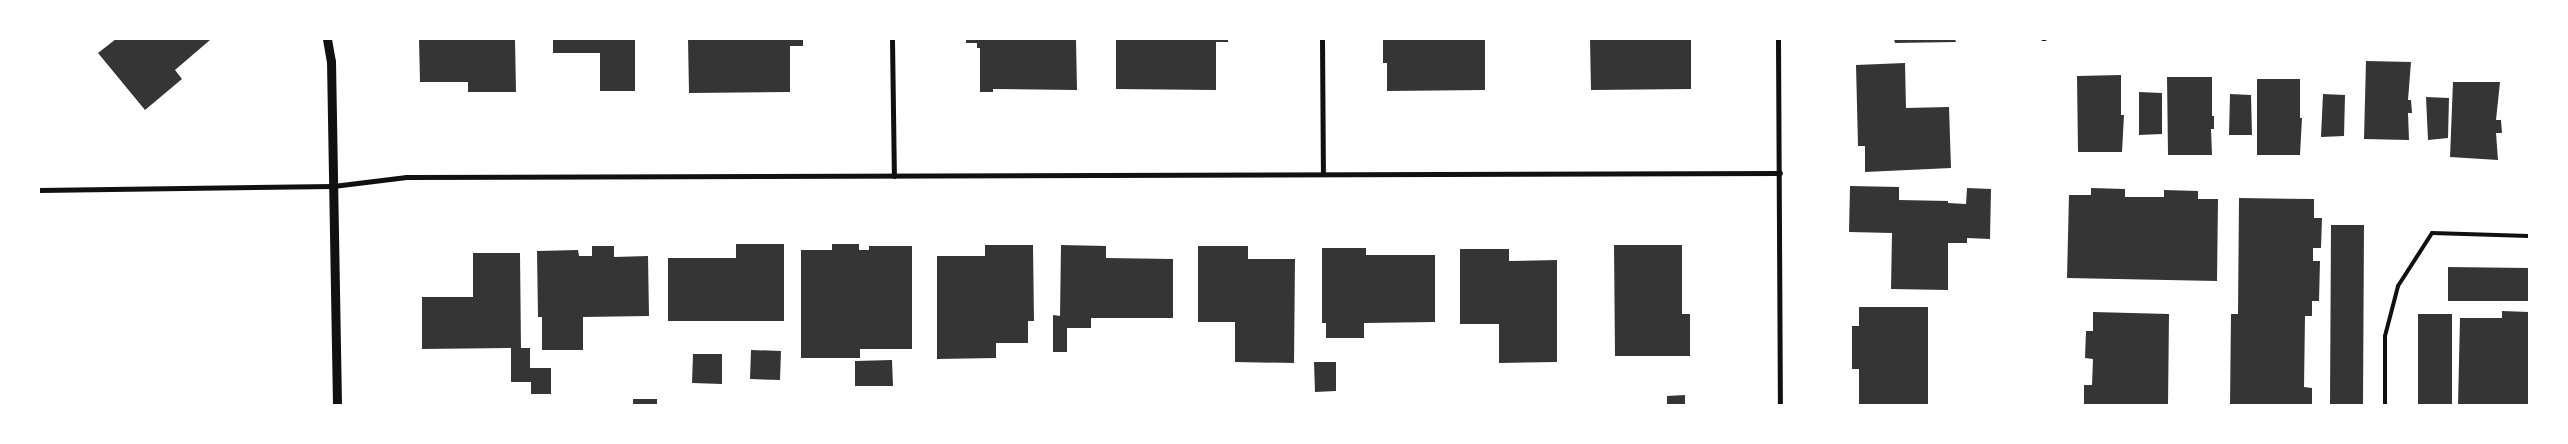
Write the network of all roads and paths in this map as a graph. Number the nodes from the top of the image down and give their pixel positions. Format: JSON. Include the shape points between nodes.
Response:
{"nodes":[{"id":1,"x":327,"y":39,"type":"edge"},
{"id":2,"x":892,"y":39,"type":"edge"},
{"id":3,"x":1322,"y":39,"type":"edge"},
{"id":4,"x":1778,"y":39,"type":"edge"},
{"id":5,"x":1780,"y":173,"type":"junction"},
{"id":6,"x":1323,"y":174,"type":"junction"},
{"id":7,"x":894,"y":176,"type":"junction"},
{"id":8,"x":334,"y":186,"type":"junction"},
{"id":9,"x":39,"y":190,"type":"edge"},
{"id":10,"x":2529,"y":236,"type":"edge"},
{"id":11,"x":337,"y":405,"type":"edge"},
{"id":12,"x":1780,"y":405,"type":"edge"},
{"id":13,"x":2385,"y":405,"type":"edge"}],
"edges":[{"from":1,"to":8,"type":"street","via":[[331,61]]},
{"from":2,"to":7,"type":"street"},
{"from":3,"to":6,"type":"street"},
{"from":4,"to":5,"type":"street"},
{"from":5,"to":6,"type":"street"},
{"from":5,"to":12,"type":"street"},
{"from":6,"to":7,"type":"street"},
{"from":7,"to":8,"type":"street","via":[[406,177]]},
{"from":8,"to":9,"type":"street"},
{"from":8,"to":11,"type":"street"},
{"from":10,"to":13,"type":"lane","via":[[2432,233],[2398,286],[2385,336]]}]}
